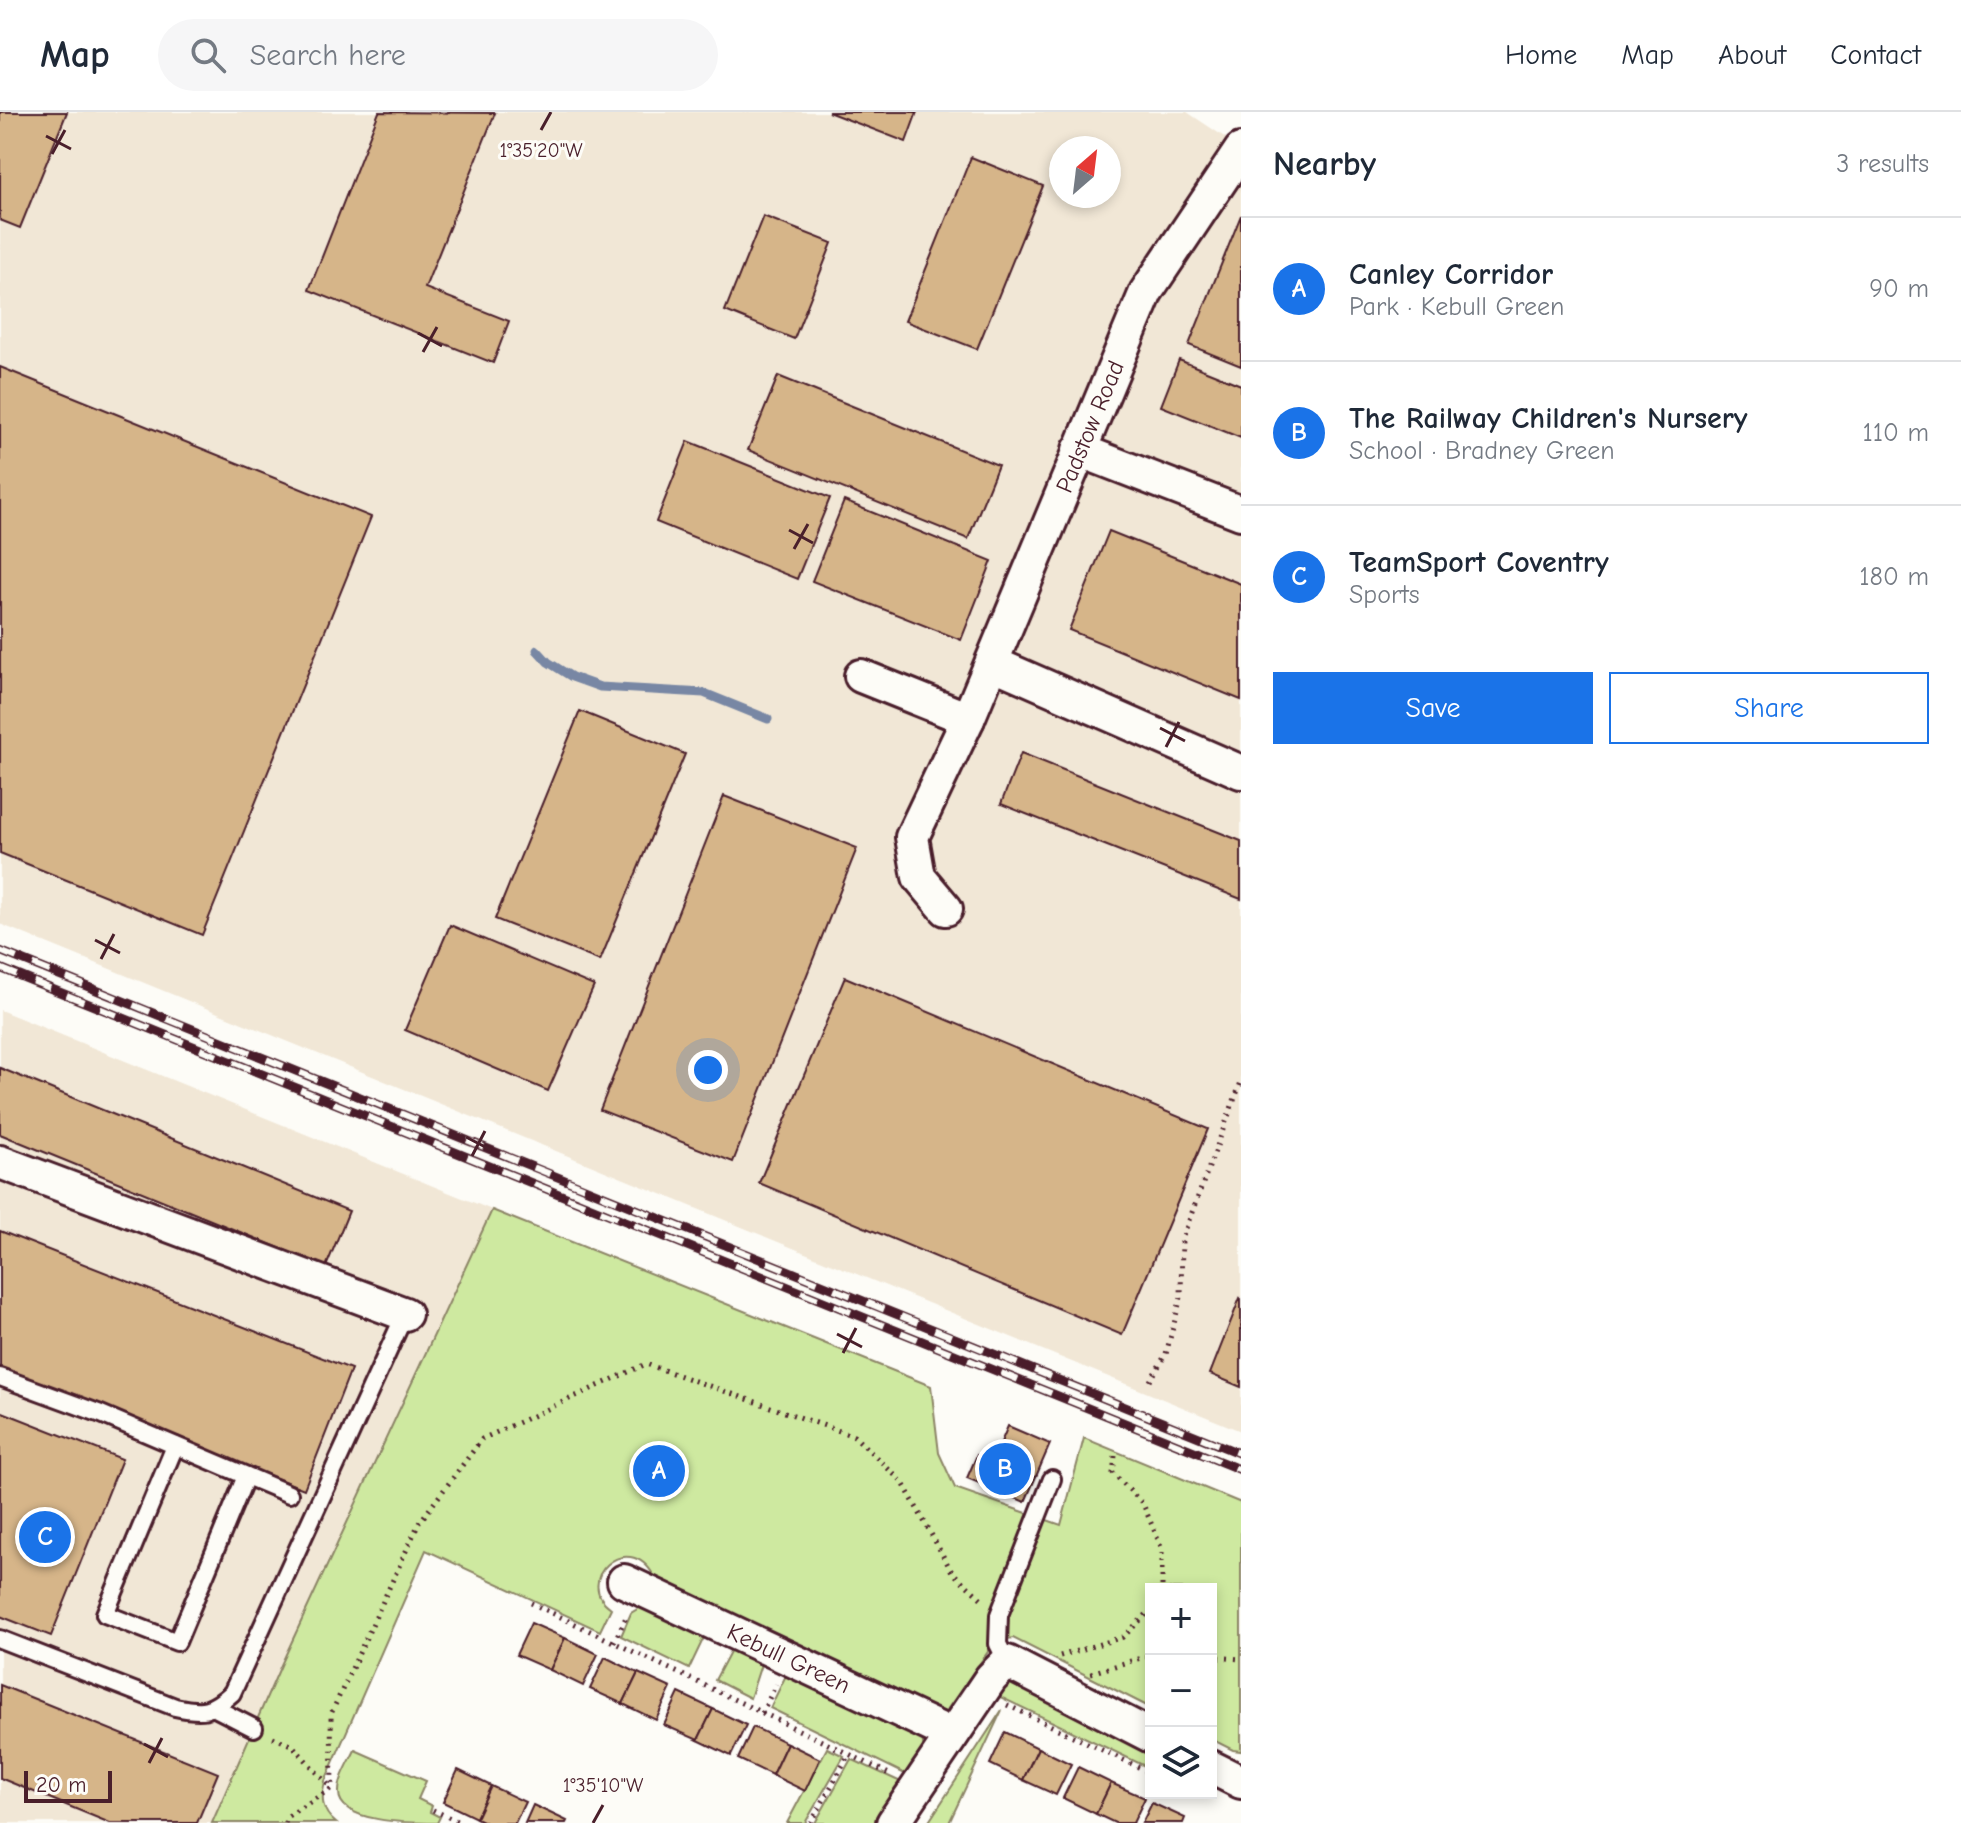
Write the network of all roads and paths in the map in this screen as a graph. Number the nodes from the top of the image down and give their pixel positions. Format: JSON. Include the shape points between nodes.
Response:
{"nodes":[{"id":1,"x":1241,"y":150,"type":"edge"},
{"id":2,"x":1079,"y":450,"type":"junction"},
{"id":3,"x":1241,"y":513,"type":"edge"},
{"id":4,"x":992,"y":663,"type":"junction"},
{"id":5,"x":861,"y":676,"type":"dead end"},
{"id":6,"x":968,"y":719,"type":"junction"},
{"id":7,"x":1241,"y":772,"type":"edge"},
{"id":8,"x":946,"y":909,"type":"dead end"},
{"id":9,"x":1241,"y":1082,"type":"edge"},
{"id":10,"x":0,"y":1162,"type":"edge"},
{"id":11,"x":405,"y":1314,"type":"joint"},
{"id":12,"x":0,"y":1377,"type":"edge"},
{"id":13,"x":1150,"y":1381,"type":"dead end"},
{"id":14,"x":175,"y":1446,"type":"junction"},
{"id":15,"x":1115,"y":1456,"type":"dead end"},
{"id":16,"x":246,"y":1476,"type":"junction"},
{"id":17,"x":1052,"y":1479,"type":"dead end"},
{"id":18,"x":289,"y":1494,"type":"dead end"},
{"id":19,"x":1162,"y":1583,"type":"edge"},
{"id":20,"x":627,"y":1595,"type":"joint"},
{"id":21,"x":531,"y":1603,"type":"dead end"},
{"id":22,"x":999,"y":1615,"type":"junction"},
{"id":23,"x":1145,"y":1616,"type":"edge"},
{"id":24,"x":0,"y":1639,"type":"edge"},
{"id":25,"x":613,"y":1642,"type":"junction"},
{"id":26,"x":1145,"y":1656,"type":"edge"},
{"id":27,"x":1217,"y":1657,"type":"edge"},
{"id":28,"x":1241,"y":1659,"type":"edge"},
{"id":29,"x":1007,"y":1662,"type":"junction"},
{"id":30,"x":1055,"y":1671,"type":"junction"},
{"id":31,"x":981,"y":1692,"type":"junction"},
{"id":32,"x":213,"y":1707,"type":"junction"},
{"id":33,"x":254,"y":1728,"type":"joint"},
{"id":34,"x":1145,"y":1732,"type":"edge"},
{"id":35,"x":952,"y":1735,"type":"junction"},
{"id":36,"x":849,"y":1754,"type":"junction"},
{"id":37,"x":1145,"y":1770,"type":"edge"},
{"id":38,"x":1217,"y":1770,"type":"edge"},
{"id":39,"x":1241,"y":1782,"type":"edge"},
{"id":40,"x":917,"y":1787,"type":"junction"},
{"id":41,"x":332,"y":1788,"type":"junction"},
{"id":42,"x":433,"y":1810,"type":"dead end"},
{"id":43,"x":285,"y":1823,"type":"edge"},
{"id":44,"x":461,"y":1823,"type":"edge"},
{"id":45,"x":811,"y":1823,"type":"edge"},
{"id":46,"x":893,"y":1823,"type":"edge"}],
"edges":[{"from":1,"to":2,"type":"street","name":"Padstow Road","via":[[1146,292]]},
{"from":2,"to":3,"type":"street"},
{"from":2,"to":4,"type":"street","name":"Padstow Road"},
{"from":4,"to":6,"type":"street","name":"Padstow Road"},
{"from":4,"to":7,"type":"street"},
{"from":5,"to":6,"type":"street"},
{"from":6,"to":8,"type":"street","name":"Padstow Road","via":[[912,837],[919,877]]},
{"from":9,"to":13,"type":"path","via":[[1182,1239],[1181,1297],[1166,1354]]},
{"from":10,"to":11,"type":"street"},
{"from":11,"to":32,"type":"lane","via":[[232,1693]]},
{"from":12,"to":14,"type":"lane"},
{"from":14,"to":16,"type":"lane"},
{"from":14,"to":16,"type":"lane","via":[[105,1614],[177,1642]]},
{"from":15,"to":19,"type":"path","via":[[1113,1473],[1143,1504],[1162,1549]]},
{"from":16,"to":18,"type":"lane"},
{"from":17,"to":22,"type":"lane"},
{"from":20,"to":25,"type":"path"},
{"from":20,"to":35,"type":"street","name":"Kebull Green"},
{"from":21,"to":25,"type":"path"},
{"from":22,"to":29,"type":"lane","via":[[998,1644]]},
{"from":22,"to":41,"type":"path","via":[[952,1572],[903,1483],[854,1436],[646,1364],[482,1439],[419,1523],[331,1714]]},
{"from":23,"to":30,"type":"path","via":[[1123,1637]]},
{"from":24,"to":32,"type":"lane","via":[[175,1707],[199,1712]]},
{"from":25,"to":36,"type":"path"},
{"from":26,"to":30,"type":"path"},
{"from":27,"to":28,"type":"path"},
{"from":29,"to":30,"type":"street"},
{"from":29,"to":31,"type":"street"},
{"from":30,"to":34,"type":"street"},
{"from":31,"to":35,"type":"street"},
{"from":31,"to":37,"type":"path"},
{"from":32,"to":33,"type":"lane"},
{"from":33,"to":41,"type":"path","via":[[293,1746]]},
{"from":35,"to":40,"type":"street"},
{"from":36,"to":40,"type":"path"},
{"from":36,"to":45,"type":"path"},
{"from":38,"to":39,"type":"street"},
{"from":40,"to":46,"type":"street"},
{"from":41,"to":43,"type":"path"},
{"from":42,"to":44,"type":"path"}]}
